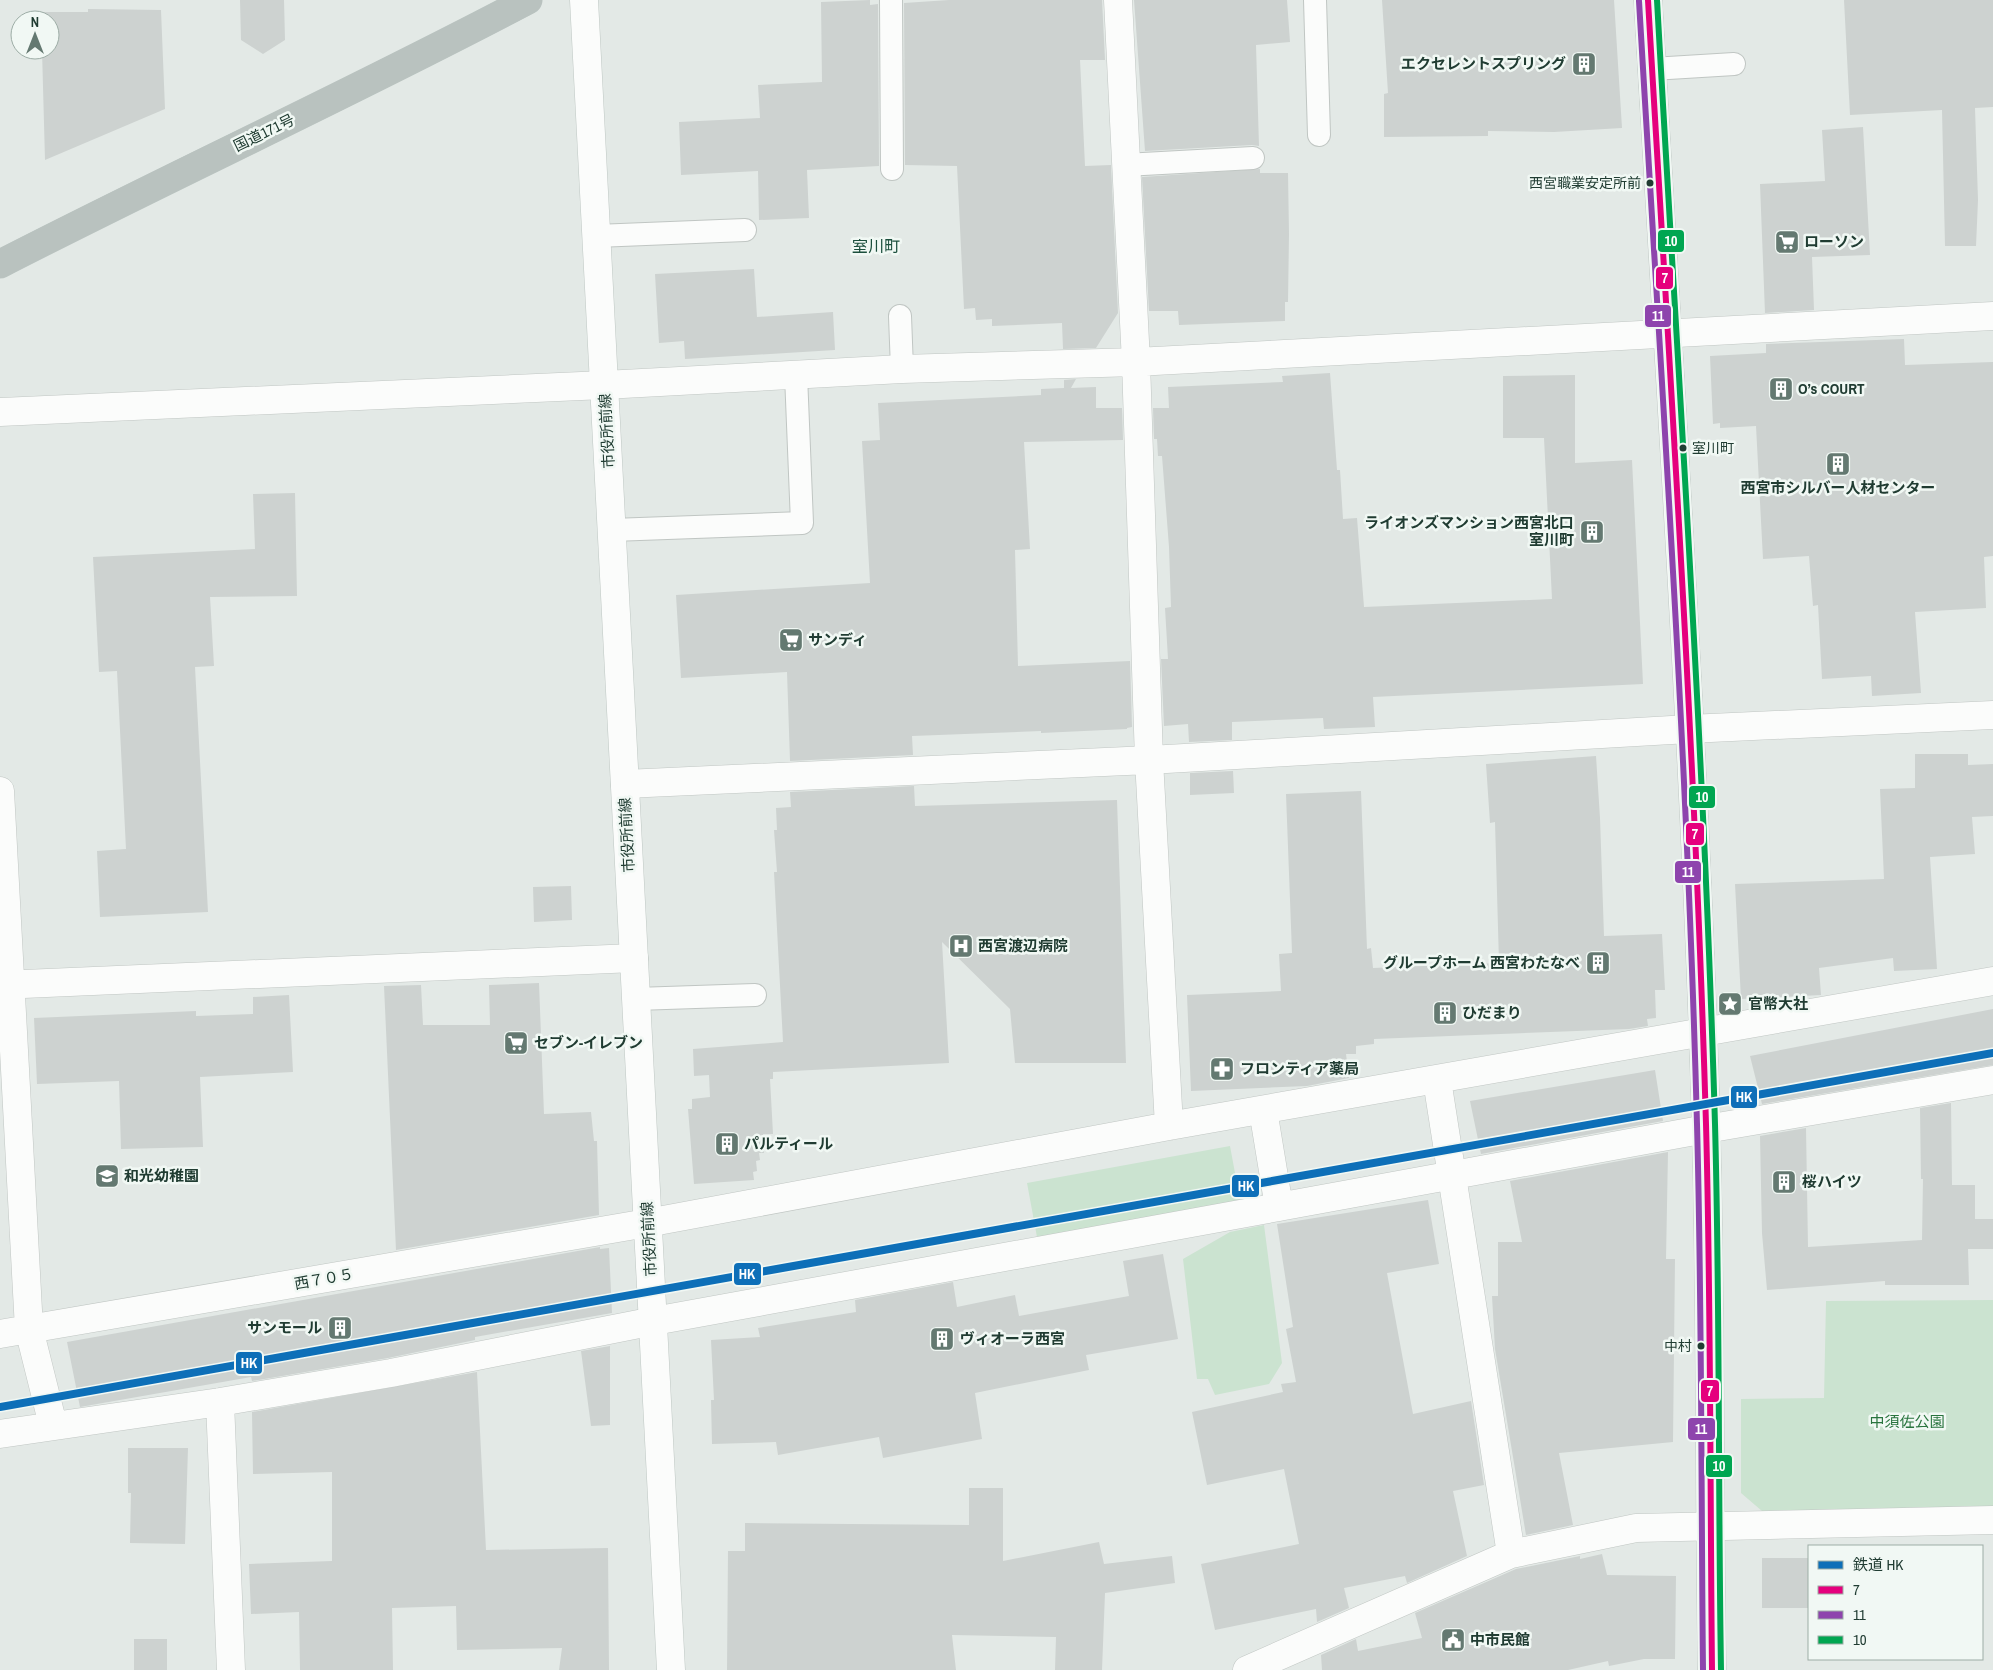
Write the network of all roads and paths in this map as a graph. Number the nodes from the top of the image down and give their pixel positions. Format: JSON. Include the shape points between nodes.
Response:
{"nodes":[{"id":1,"x":528,"y":0,"type":"edge"},
{"id":2,"x":584,"y":0,"type":"edge"},
{"id":3,"x":891,"y":0,"type":"edge"},
{"id":4,"x":1118,"y":0,"type":"edge"},
{"id":5,"x":1315,"y":0,"type":"edge"},
{"id":6,"x":1648,"y":0,"type":"edge"},
{"id":7,"x":1734,"y":64,"type":"dead end"},
{"id":8,"x":1652,"y":69,"type":"junction"},
{"id":9,"x":1320,"y":135,"type":"dead end"},
{"id":10,"x":1254,"y":158,"type":"dead end"},
{"id":11,"x":1125,"y":165,"type":"junction"},
{"id":12,"x":892,"y":169,"type":"dead end"},
{"id":13,"x":745,"y":230,"type":"dead end"},
{"id":14,"x":596,"y":236,"type":"junction"},
{"id":15,"x":0,"y":264,"type":"edge"},
{"id":16,"x":900,"y":316,"type":"dead end"},
{"id":17,"x":1993,"y":316,"type":"edge"},
{"id":18,"x":1667,"y":333,"type":"junction"},
{"id":19,"x":1136,"y":362,"type":"junction"},
{"id":20,"x":902,"y":369,"type":"junction"},
{"id":21,"x":796,"y":375,"type":"junction"},
{"id":22,"x":604,"y":386,"type":"junction"},
{"id":23,"x":0,"y":412,"type":"edge"},
{"id":24,"x":612,"y":530,"type":"junction"},
{"id":25,"x":1993,"y":715,"type":"edge"},
{"id":26,"x":1689,"y":729,"type":"junction"},
{"id":27,"x":1149,"y":760,"type":"junction"},
{"id":28,"x":625,"y":784,"type":"junction"},
{"id":29,"x":0,"y":802,"type":"edge"},
{"id":30,"x":634,"y":958,"type":"junction"},
{"id":31,"x":1993,"y":981,"type":"edge"},
{"id":32,"x":5,"y":985,"type":"edge"},
{"id":33,"x":755,"y":995,"type":"dead end"},
{"id":34,"x":636,"y":999,"type":"junction"},
{"id":35,"x":1703,"y":1034,"type":"junction"},
{"id":36,"x":1437,"y":1080,"type":"junction"},
{"id":37,"x":1993,"y":1080,"type":"edge"},
{"id":38,"x":1264,"y":1110,"type":"junction"},
{"id":39,"x":1169,"y":1126,"type":"junction"},
{"id":40,"x":1706,"y":1129,"type":"junction"},
{"id":41,"x":1453,"y":1176,"type":"junction"},
{"id":42,"x":1279,"y":1207,"type":"junction"},
{"id":43,"x":647,"y":1223,"type":"junction"},
{"id":44,"x":654,"y":1321,"type":"junction"},
{"id":45,"x":29,"y":1329,"type":"junction"},
{"id":46,"x":0,"y":1334,"type":"edge"},
{"id":47,"x":220,"y":1402,"type":"junction"},
{"id":48,"x":53,"y":1425,"type":"junction"},
{"id":49,"x":0,"y":1434,"type":"edge"},
{"id":50,"x":1993,"y":1520,"type":"edge"},
{"id":51,"x":1709,"y":1526,"type":"junction"},
{"id":52,"x":1511,"y":1554,"type":"junction"},
{"id":53,"x":231,"y":1670,"type":"edge"},
{"id":54,"x":671,"y":1670,"type":"edge"},
{"id":55,"x":1247,"y":1670,"type":"edge"},
{"id":56,"x":1712,"y":1670,"type":"edge"}],
"edges":[{"from":1,"to":15,"type":"highway","name":"国道171号","via":[[431,52]]},
{"from":2,"to":14,"type":"street","name":"市役所前線"},
{"from":3,"to":12,"type":"lane"},
{"from":4,"to":11,"type":"street"},
{"from":5,"to":9,"type":"lane"},
{"from":6,"to":8,"type":"street"},
{"from":7,"to":8,"type":"lane"},
{"from":8,"to":18,"type":"street"},
{"from":10,"to":11,"type":"lane"},
{"from":11,"to":19,"type":"street"},
{"from":13,"to":14,"type":"lane"},
{"from":14,"to":22,"type":"street","name":"市役所前線"},
{"from":16,"to":20,"type":"lane"},
{"from":17,"to":18,"type":"street"},
{"from":18,"to":19,"type":"street"},
{"from":18,"to":26,"type":"street"},
{"from":19,"to":20,"type":"street"},
{"from":19,"to":27,"type":"street"},
{"from":20,"to":21,"type":"street"},
{"from":21,"to":22,"type":"street"},
{"from":21,"to":24,"type":"lane","via":[[802,523]]},
{"from":22,"to":23,"type":"street"},
{"from":22,"to":24,"type":"street","name":"市役所前線"},
{"from":24,"to":28,"type":"street","name":"市役所前線"},
{"from":25,"to":26,"type":"street"},
{"from":26,"to":27,"type":"street"},
{"from":26,"to":35,"type":"street"},
{"from":27,"to":28,"type":"street"},
{"from":27,"to":39,"type":"street"},
{"from":28,"to":30,"type":"street","name":"市役所前線"},
{"from":29,"to":32,"type":"street"},
{"from":30,"to":32,"type":"street"},
{"from":30,"to":34,"type":"street","name":"市役所前線"},
{"from":31,"to":35,"type":"street","name":"西７０５"},
{"from":32,"to":45,"type":"street"},
{"from":33,"to":34,"type":"lane"},
{"from":34,"to":43,"type":"street","name":"市役所前線"},
{"from":35,"to":36,"type":"street","name":"西７０５"},
{"from":35,"to":40,"type":"street"},
{"from":36,"to":38,"type":"street","name":"西７０５"},
{"from":36,"to":41,"type":"street"},
{"from":37,"to":40,"type":"street"},
{"from":38,"to":39,"type":"street","name":"西７０５"},
{"from":38,"to":42,"type":"street"},
{"from":39,"to":43,"type":"street","name":"西７０５"},
{"from":40,"to":41,"type":"street"},
{"from":40,"to":51,"type":"street"},
{"from":41,"to":42,"type":"street"},
{"from":41,"to":52,"type":"street"},
{"from":42,"to":44,"type":"street"},
{"from":43,"to":44,"type":"street","name":"市役所前線"},
{"from":43,"to":45,"type":"street","name":"西７０５"},
{"from":44,"to":47,"type":"street","via":[[391,1373]]},
{"from":44,"to":54,"type":"street","name":"市役所前線"},
{"from":45,"to":46,"type":"street","name":"西７０５"},
{"from":45,"to":48,"type":"street"},
{"from":47,"to":48,"type":"street"},
{"from":47,"to":53,"type":"street"},
{"from":48,"to":49,"type":"street"},
{"from":50,"to":51,"type":"street"},
{"from":51,"to":52,"type":"street","via":[[1636,1528]]},
{"from":51,"to":56,"type":"street"},
{"from":52,"to":55,"type":"street"}]}
